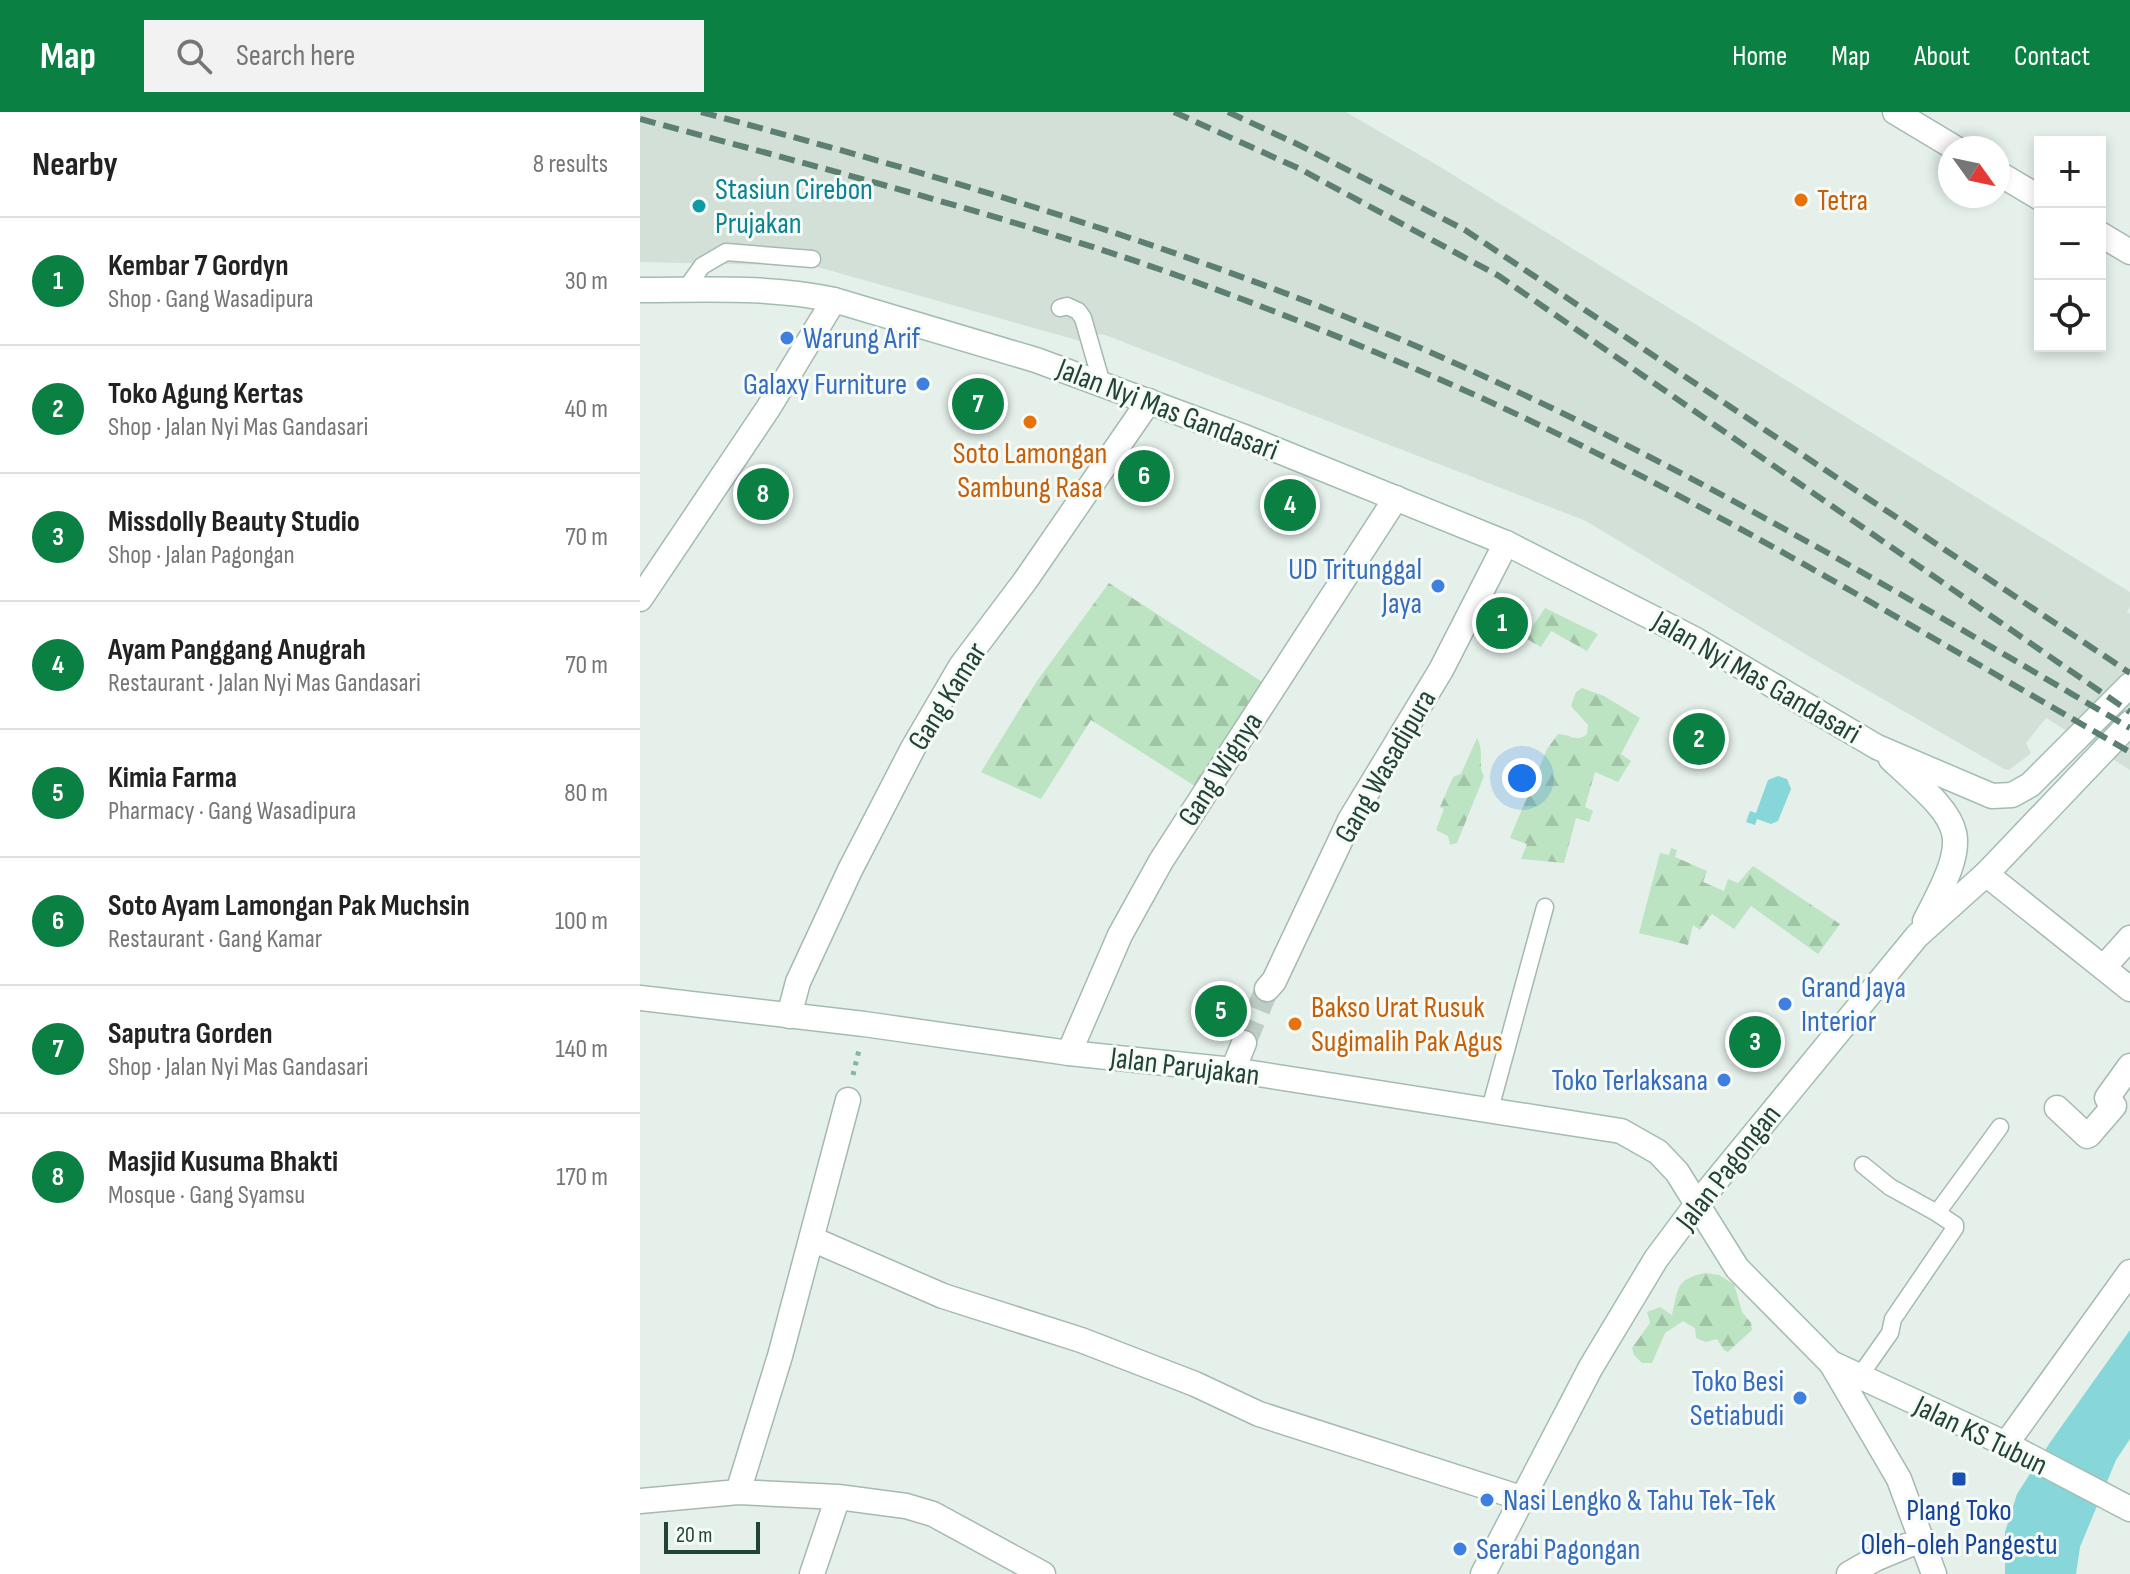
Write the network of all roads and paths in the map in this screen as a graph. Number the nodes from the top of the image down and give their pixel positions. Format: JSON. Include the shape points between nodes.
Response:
{"nodes":[{"id":1,"x":1895,"y":112,"type":"edge"},
{"id":2,"x":1938,"y":138,"type":"edge"},
{"id":3,"x":2010,"y":180,"type":"edge"},
{"id":4,"x":2034,"y":194,"type":"edge"},
{"id":5,"x":2106,"y":238,"type":"edge"},
{"id":6,"x":2130,"y":252,"type":"edge"},
{"id":7,"x":812,"y":259,"type":"dead end"},
{"id":8,"x":640,"y":290,"type":"edge"},
{"id":9,"x":685,"y":290,"type":"junction"},
{"id":10,"x":834,"y":300,"type":"junction"},
{"id":11,"x":1060,"y":308,"type":"dead end"},
{"id":12,"x":1102,"y":384,"type":"junction"},
{"id":13,"x":1149,"y":401,"type":"junction"},
{"id":14,"x":1396,"y":498,"type":"junction"},
{"id":15,"x":1506,"y":543,"type":"junction"},
{"id":16,"x":640,"y":599,"type":"edge"},
{"id":17,"x":2130,"y":685,"type":"edge"},
{"id":18,"x":2130,"y":723,"type":"edge"},
{"id":19,"x":1877,"y":747,"type":"junction"},
{"id":20,"x":1986,"y":874,"type":"junction"},
{"id":21,"x":1545,"y":907,"type":"dead end"},
{"id":22,"x":1917,"y":936,"type":"junction"},
{"id":23,"x":2130,"y":938,"type":"edge"},
{"id":24,"x":2104,"y":967,"type":"junction"},
{"id":25,"x":1267,"y":989,"type":"tunnel mouth"},
{"id":26,"x":2130,"y":989,"type":"edge"},
{"id":27,"x":640,"y":998,"type":"edge"},
{"id":28,"x":789,"y":1016,"type":"junction"},
{"id":29,"x":864,"y":1024,"type":"junction"},
{"id":30,"x":1244,"y":1043,"type":"tunnel mouth"},
{"id":31,"x":1069,"y":1053,"type":"junction"},
{"id":32,"x":2130,"y":1066,"type":"edge"},
{"id":33,"x":1233,"y":1070,"type":"junction"},
{"id":34,"x":848,"y":1100,"type":"joint"},
{"id":35,"x":2057,"y":1108,"type":"dead end"},
{"id":36,"x":1490,"y":1109,"type":"junction"},
{"id":37,"x":2000,"y":1127,"type":"dead end"},
{"id":38,"x":1863,"y":1165,"type":"dead end"},
{"id":39,"x":1697,"y":1204,"type":"junction"},
{"id":40,"x":1937,"y":1213,"type":"junction"},
{"id":41,"x":812,"y":1239,"type":"junction"},
{"id":42,"x":2130,"y":1272,"type":"edge"},
{"id":43,"x":1831,"y":1363,"type":"junction"},
{"id":44,"x":1859,"y":1377,"type":"junction"},
{"id":45,"x":2017,"y":1450,"type":"junction"},
{"id":46,"x":738,"y":1492,"type":"junction"},
{"id":47,"x":838,"y":1497,"type":"junction"},
{"id":48,"x":1521,"y":1498,"type":"junction"},
{"id":49,"x":640,"y":1501,"type":"edge"},
{"id":50,"x":2130,"y":1509,"type":"edge"},
{"id":51,"x":1923,"y":1539,"type":"junction"},
{"id":52,"x":1035,"y":1572,"type":"edge"},
{"id":53,"x":812,"y":1574,"type":"edge"},
{"id":54,"x":1483,"y":1574,"type":"edge"},
{"id":55,"x":1849,"y":1574,"type":"edge"},
{"id":56,"x":1934,"y":1574,"type":"edge"}],
"edges":[{"from":1,"to":2,"type":"street"},
{"from":3,"to":4,"type":"street"},
{"from":5,"to":6,"type":"street"},
{"from":7,"to":9,"type":"lane","via":[[726,252],[702,266]]},
{"from":8,"to":9,"type":"street","name":"Jalan Nyi Mas Gandasari"},
{"from":9,"to":10,"type":"street","name":"Jalan Nyi Mas Gandasari"},
{"from":10,"to":12,"type":"street","name":"Jalan Nyi Mas Gandasari"},
{"from":10,"to":16,"type":"street"},
{"from":11,"to":12,"type":"lane","via":[[1067,306],[1083,318]]},
{"from":12,"to":13,"type":"street","name":"Jalan Nyi Mas Gandasari"},
{"from":13,"to":14,"type":"street","name":"Jalan Nyi Mas Gandasari"},
{"from":13,"to":28,"type":"street","name":"Gang Kamar","via":[[961,666],[913,748],[798,982]]},
{"from":14,"to":15,"type":"street","name":"Jalan Nyi Mas Gandasari"},
{"from":14,"to":31,"type":"street","name":"Gang Wignya","via":[[1168,849],[1120,935]]},
{"from":15,"to":19,"type":"street","name":"Jalan Nyi Mas Gandasari","via":[[1696,640]]},
{"from":15,"to":25,"type":"street","name":"Gang Wasadipura","via":[[1441,670],[1350,820]]},
{"from":17,"to":19,"type":"street","name":"Jalan Nyi Mas Gandasari","via":[[2030,785],[2012,795],[1992,796]]},
{"from":18,"to":20,"type":"street","name":"Jalan Pagongan"},
{"from":19,"to":22,"type":"street","name":"Jalan Nyi Mas Gandasari","via":[[1939,804],[1953,823],[1958,843]]},
{"from":20,"to":22,"type":"street","name":"Jalan Pagongan"},
{"from":20,"to":24,"type":"street"},
{"from":21,"to":36,"type":"lane"},
{"from":22,"to":39,"type":"street","name":"Jalan Pagongan"},
{"from":23,"to":24,"type":"street"},
{"from":24,"to":26,"type":"street"},
{"from":27,"to":28,"type":"street","name":"Jalan Parujakan"},
{"from":28,"to":29,"type":"street","name":"Jalan Parujakan"},
{"from":29,"to":31,"type":"street","name":"Jalan Parujakan"},
{"from":29,"to":34,"type":"path"},
{"from":30,"to":33,"type":"street"},
{"from":31,"to":33,"type":"street","name":"Jalan Parujakan"},
{"from":32,"to":35,"type":"street","via":[[2107,1098],[2114,1106],[2089,1135]]},
{"from":33,"to":36,"type":"street","name":"Jalan Parujakan"},
{"from":34,"to":41,"type":"street"},
{"from":36,"to":39,"type":"street","name":"Jalan Parujakan","via":[[1621,1131],[1658,1152]]},
{"from":37,"to":40,"type":"lane"},
{"from":38,"to":40,"type":"lane"},
{"from":39,"to":43,"type":"street","name":"Jalan Parujakan","via":[[1737,1268]]},
{"from":39,"to":48,"type":"street","name":"Jalan Pagongan","via":[[1656,1259],[1591,1367]]},
{"from":40,"to":44,"type":"lane","via":[[1955,1228]]},
{"from":41,"to":46,"type":"street"},
{"from":41,"to":48,"type":"street","via":[[943,1296],[1081,1340],[1259,1414]]},
{"from":42,"to":45,"type":"street"},
{"from":43,"to":44,"type":"street","name":"Jalan KS Tubun"},
{"from":43,"to":51,"type":"street","via":[[1899,1479]]},
{"from":44,"to":45,"type":"street","name":"Jalan KS Tubun"},
{"from":45,"to":50,"type":"street","name":"Jalan KS Tubun"},
{"from":46,"to":47,"type":"street"},
{"from":46,"to":49,"type":"street"},
{"from":47,"to":52,"type":"street","via":[[933,1514]]},
{"from":47,"to":53,"type":"street"},
{"from":48,"to":54,"type":"street","name":"Jalan Pagongan"},
{"from":51,"to":55,"type":"street"},
{"from":51,"to":56,"type":"street"}]}
